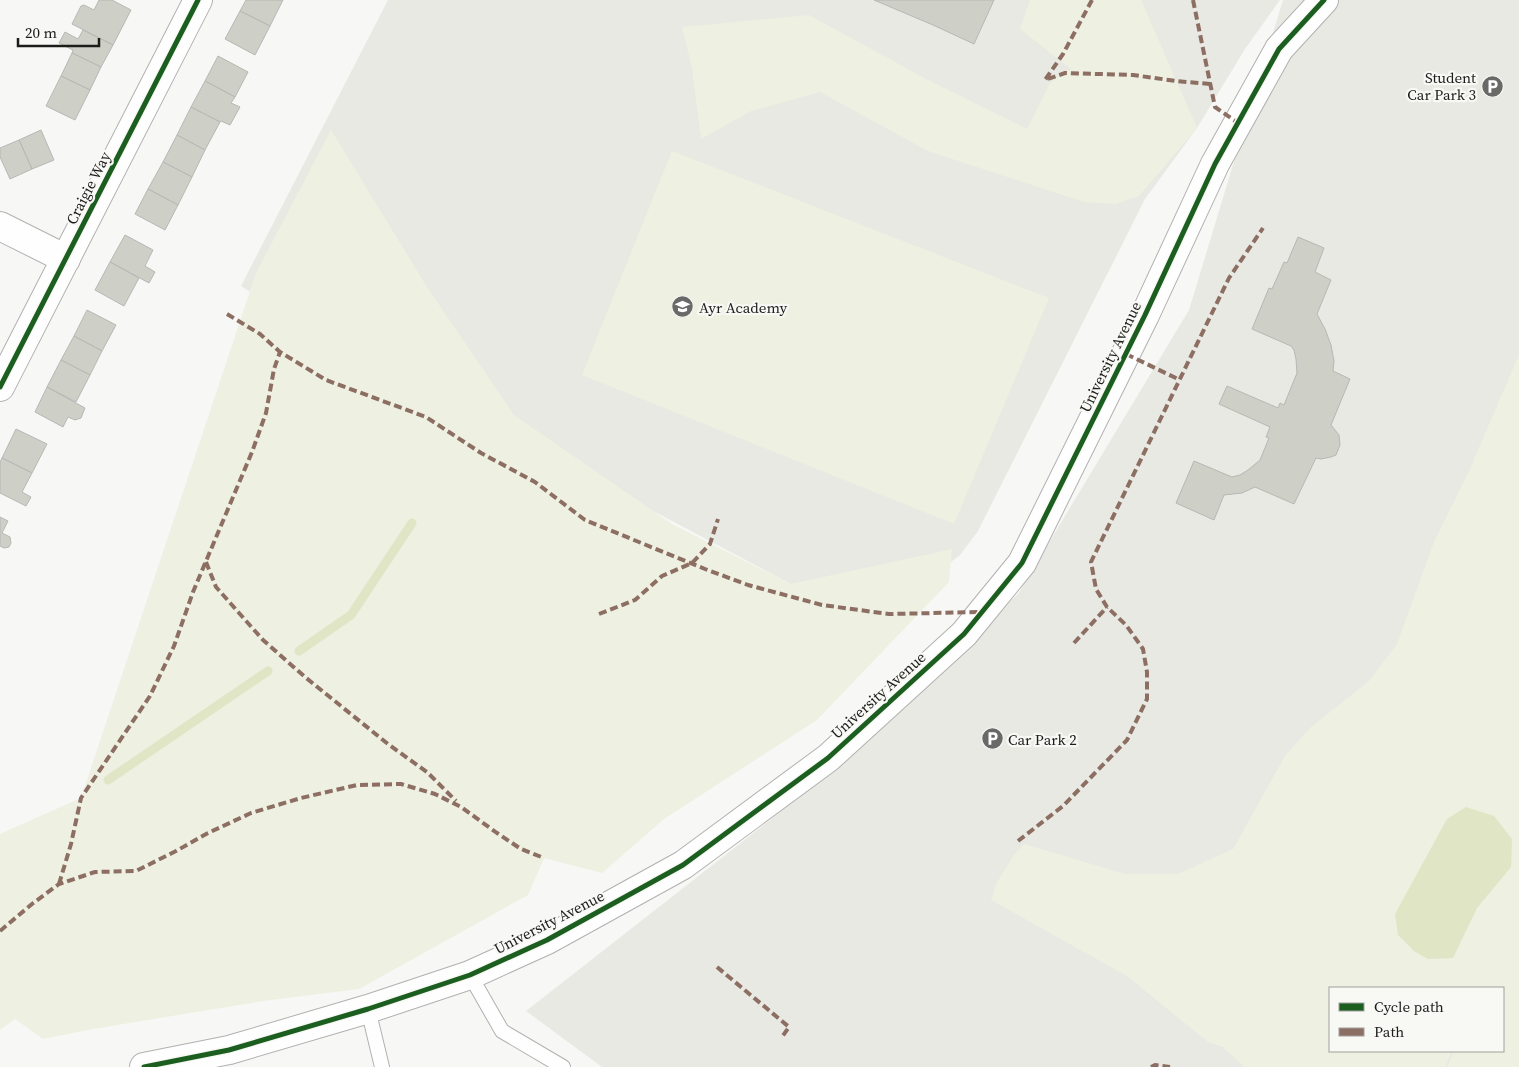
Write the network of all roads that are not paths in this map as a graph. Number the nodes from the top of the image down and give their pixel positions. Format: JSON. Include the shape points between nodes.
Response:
{"nodes":[{"id":1,"x":198,"y":0,"type":"edge"},
{"id":2,"x":1324,"y":0,"type":"edge"},
{"id":3,"x":0,"y":226,"type":"edge"},
{"id":4,"x":66,"y":259,"type":"junction"},
{"id":5,"x":0,"y":387,"type":"edge"},
{"id":6,"x":470,"y":975,"type":"junction"},
{"id":7,"x":368,"y":1009,"type":"junction"},
{"id":8,"x":144,"y":1067,"type":"edge"},
{"id":9,"x":382,"y":1067,"type":"edge"},
{"id":10,"x":563,"y":1067,"type":"edge"}],
"edges":[{"from":1,"to":4,"type":"street","name":"Craigie Way"},
{"from":2,"to":6,"type":"street","name":"University Avenue","via":[[1279,49],[1215,164],[1141,323],[1022,563],[964,634],[828,758],[683,865],[547,940]]},
{"from":3,"to":4,"type":"street"},
{"from":4,"to":5,"type":"street","name":"Craigie Way"},
{"from":6,"to":7,"type":"street","name":"University Avenue"},
{"from":6,"to":10,"type":"lane","via":[[502,1031]]},
{"from":7,"to":8,"type":"street","name":"University Avenue","via":[[229,1050]]},
{"from":7,"to":9,"type":"lane"}]}
